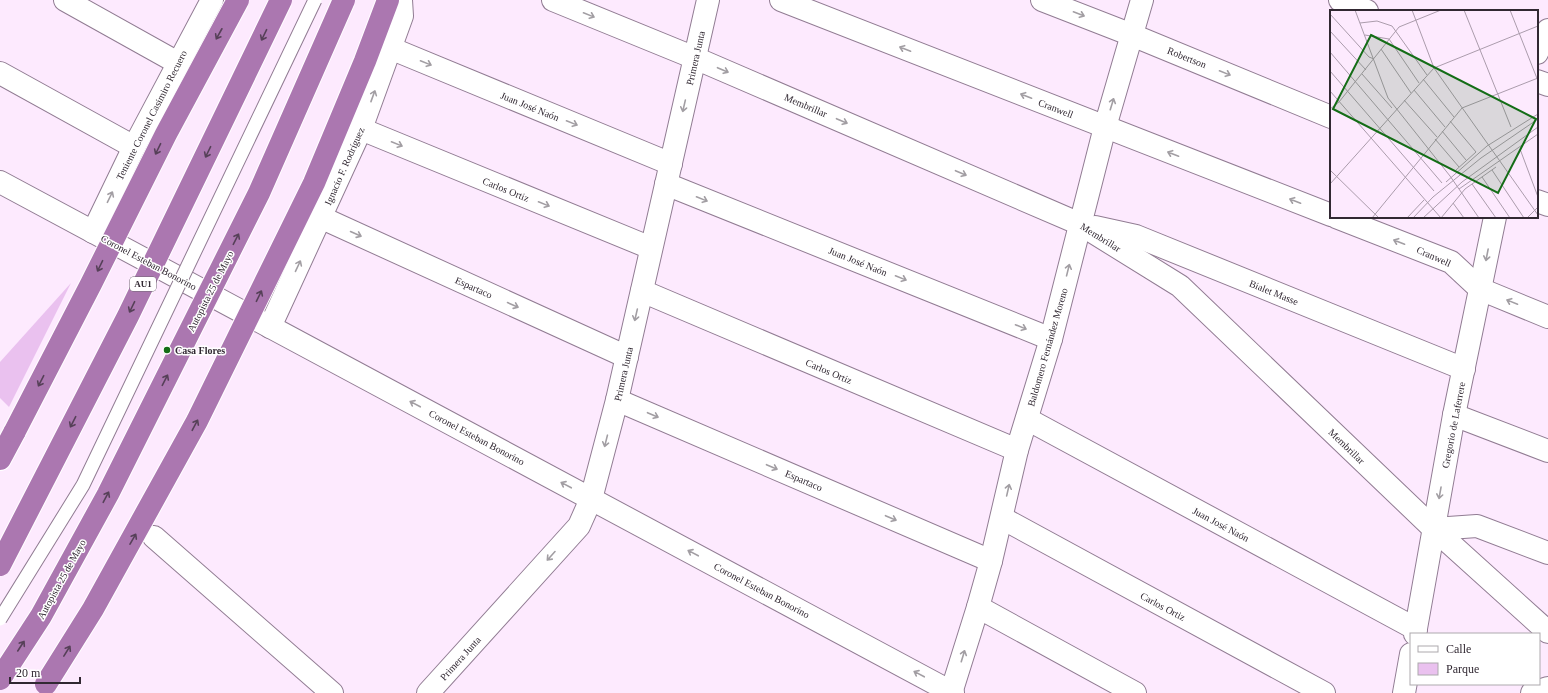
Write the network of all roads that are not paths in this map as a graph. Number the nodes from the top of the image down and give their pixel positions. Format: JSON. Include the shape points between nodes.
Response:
{"nodes":[{"id":1,"x":65,"y":0,"type":"edge"},
{"id":2,"x":212,"y":0,"type":"edge"},
{"id":3,"x":238,"y":0,"type":"edge"},
{"id":4,"x":282,"y":0,"type":"edge"},
{"id":5,"x":315,"y":0,"type":"edge"},
{"id":6,"x":344,"y":0,"type":"edge"},
{"id":7,"x":388,"y":0,"type":"edge"},
{"id":8,"x":400,"y":0,"type":"edge"},
{"id":9,"x":553,"y":0,"type":"edge"},
{"id":10,"x":708,"y":0,"type":"edge"},
{"id":11,"x":782,"y":0,"type":"edge"},
{"id":12,"x":1042,"y":0,"type":"edge"},
{"id":13,"x":1142,"y":0,"type":"edge"},
{"id":14,"x":1340,"y":0,"type":"edge"},
{"id":15,"x":1365,"y":10,"type":"edge"},
{"id":16,"x":1548,"y":30,"type":"edge"},
{"id":17,"x":1132,"y":35,"type":"junction"},
{"id":18,"x":390,"y":48,"type":"junction"},
{"id":19,"x":1538,"y":51,"type":"edge"},
{"id":20,"x":695,"y":58,"type":"junction"},
{"id":21,"x":178,"y":63,"type":"junction"},
{"id":22,"x":0,"y":72,"type":"edge"},
{"id":23,"x":1538,"y":81,"type":"edge"},
{"id":24,"x":1548,"y":85,"type":"edge"},
{"id":25,"x":1330,"y":117,"type":"edge"},
{"id":26,"x":1104,"y":127,"type":"junction"},
{"id":27,"x":361,"y":129,"type":"junction"},
{"id":28,"x":134,"y":147,"type":"junction"},
{"id":29,"x":668,"y":174,"type":"junction"},
{"id":30,"x":0,"y":182,"type":"edge"},
{"id":31,"x":1538,"y":201,"type":"edge"},
{"id":32,"x":1548,"y":205,"type":"edge"},
{"id":33,"x":1330,"y":215,"type":"edge"},
{"id":34,"x":320,"y":217,"type":"junction"},
{"id":35,"x":1339,"y":218,"type":"edge"},
{"id":36,"x":1495,"y":218,"type":"edge"},
{"id":37,"x":1080,"y":224,"type":"junction"},
{"id":38,"x":93,"y":232,"type":"junction"},
{"id":39,"x":651,"y":248,"type":"junction"},
{"id":40,"x":1480,"y":289,"type":"junction"},
{"id":41,"x":642,"y":291,"type":"junction"},
{"id":42,"x":1548,"y":317,"type":"edge"},
{"id":43,"x":270,"y":327,"type":"junction"},
{"id":44,"x":1051,"y":338,"type":"junction"},
{"id":45,"x":627,"y":357,"type":"junction"},
{"id":46,"x":1464,"y":369,"type":"junction"},
{"id":47,"x":617,"y":400,"type":"junction"},
{"id":48,"x":1454,"y":415,"type":"junction"},
{"id":49,"x":1027,"y":419,"type":"junction"},
{"id":50,"x":1017,"y":450,"type":"junction"},
{"id":51,"x":1548,"y":451,"type":"edge"},
{"id":52,"x":0,"y":459,"type":"edge"},
{"id":53,"x":592,"y":498,"type":"junction"},
{"id":54,"x":1002,"y":518,"type":"junction"},
{"id":55,"x":1434,"y":529,"type":"junction"},
{"id":56,"x":154,"y":537,"type":"dead end"},
{"id":57,"x":1548,"y":553,"type":"edge"},
{"id":58,"x":991,"y":561,"type":"junction"},
{"id":59,"x":0,"y":565,"type":"edge"},
{"id":60,"x":978,"y":607,"type":"junction"},
{"id":61,"x":0,"y":619,"type":"edge"},
{"id":62,"x":1415,"y":632,"type":"edge"},
{"id":63,"x":1548,"y":632,"type":"edge"},
{"id":64,"x":1410,"y":660,"type":"edge"},
{"id":65,"x":0,"y":679,"type":"edge"},
{"id":66,"x":43,"y":688,"type":"edge"},
{"id":67,"x":1548,"y":688,"type":"edge"},
{"id":68,"x":332,"y":693,"type":"edge"},
{"id":69,"x":428,"y":693,"type":"edge"},
{"id":70,"x":952,"y":693,"type":"edge"},
{"id":71,"x":1135,"y":693,"type":"edge"},
{"id":72,"x":1324,"y":693,"type":"edge"},
{"id":73,"x":1404,"y":693,"type":"edge"},
{"id":74,"x":1532,"y":693,"type":"edge"}],
"edges":[{"from":1,"to":21,"type":"street"},
{"from":2,"to":21,"type":"street","name":"Teniente Coronel Casimiro Recuero"},
{"from":3,"to":52,"type":"highway","one_way":true,"bridge":true,"via":[[166,134]]},
{"from":4,"to":59,"type":"highway","number":"AU1","one_way":true,"bridge":true,"via":[[128,316]]},
{"from":5,"to":61,"type":"lane","bridge":true,"via":[[83,485]]},
{"from":65,"to":6,"type":"highway","name":"Autopista 25 de Mayo","one_way":true,"bridge":true,"via":[[41,616],[108,494],[259,193]]},
{"from":66,"to":7,"type":"highway","one_way":true,"bridge":true,"via":[[94,608],[197,421],[314,183]]},
{"from":8,"to":18,"type":"street","name":"Ignacio F. Rodríguez","via":[[402,16]]},
{"from":9,"to":20,"type":"street","name":"Membrillar","one_way":true},
{"from":10,"to":20,"type":"street","name":"Primera Junta"},
{"from":26,"to":11,"type":"street","name":"Cranwell","one_way":true},
{"from":12,"to":17,"type":"street","name":"Robertson","one_way":true},
{"from":13,"to":17,"type":"street","name":"Baldomero Fernández Moreno"},
{"from":14,"to":15,"type":"street"},
{"from":16,"to":19,"type":"street"},
{"from":17,"to":25,"type":"street","name":"Robertson","one_way":true},
{"from":26,"to":17,"type":"street","name":"Baldomero Fernández Moreno","one_way":true},
{"from":27,"to":18,"type":"street","name":"Ignacio F. Rodríguez","one_way":true},
{"from":18,"to":29,"type":"street","name":"Juan José Naón","one_way":true},
{"from":20,"to":29,"type":"street","name":"Primera Junta","one_way":true},
{"from":20,"to":37,"type":"street","name":"Membrillar","one_way":true},
{"from":21,"to":28,"type":"street","name":"Teniente Coronel Casimiro Recuero"},
{"from":22,"to":28,"type":"street"},
{"from":23,"to":24,"type":"street"},
{"from":33,"to":26,"type":"street","name":"Cranwell","one_way":true},
{"from":26,"to":37,"type":"street","name":"Baldomero Fernández Moreno"},
{"from":27,"to":34,"type":"street","name":"Ignacio F. Rodríguez"},
{"from":27,"to":39,"type":"street","name":"Carlos Ortiz","one_way":true},
{"from":38,"to":28,"type":"street","name":"Teniente Coronel Casimiro Recuero","one_way":true},
{"from":29,"to":39,"type":"street","name":"Primera Junta"},
{"from":29,"to":44,"type":"street","name":"Juan José Naón","one_way":true},
{"from":30,"to":38,"type":"street","name":"Coronel Esteban Bonorino"},
{"from":31,"to":32,"type":"street"},
{"from":43,"to":34,"type":"street","name":"Ignacio F. Rodríguez","one_way":true},
{"from":34,"to":45,"type":"street","name":"Espartaco","one_way":true},
{"from":40,"to":35,"type":"street","name":"Cranwell","one_way":true,"via":[[1451,262]]},
{"from":36,"to":40,"type":"street","name":"Gregorio de Laferrere","one_way":true},
{"from":44,"to":37,"type":"street","name":"Baldomero Fernández Moreno","one_way":true},
{"from":37,"to":46,"type":"street","name":"Bialet Masse","via":[[1136,236]]},
{"from":37,"to":55,"type":"street","name":"Membrillar","via":[[1180,286]]},
{"from":38,"to":43,"type":"street","name":"Coronel Esteban Bonorino"},
{"from":39,"to":41,"type":"street","name":"Primera Junta"},
{"from":42,"to":40,"type":"street","name":"Cranwell","one_way":true},
{"from":40,"to":46,"type":"street","name":"Gregorio de Laferrere"},
{"from":41,"to":45,"type":"street","name":"Primera Junta","one_way":true},
{"from":41,"to":50,"type":"street","name":"Carlos Ortiz"},
{"from":53,"to":43,"type":"street","name":"Coronel Esteban Bonorino","one_way":true},
{"from":44,"to":49,"type":"street","name":"Baldomero Fernández Moreno"},
{"from":45,"to":47,"type":"street","name":"Primera Junta"},
{"from":46,"to":48,"type":"street","name":"Gregorio de Laferrere"},
{"from":47,"to":53,"type":"street","name":"Primera Junta","one_way":true},
{"from":47,"to":58,"type":"street","name":"Espartaco","one_way":true},
{"from":48,"to":51,"type":"street"},
{"from":48,"to":55,"type":"street","name":"Gregorio de Laferrere","one_way":true},
{"from":49,"to":50,"type":"street","name":"Baldomero Fernández Moreno"},
{"from":49,"to":62,"type":"street","name":"Juan José Naón"},
{"from":54,"to":50,"type":"street","name":"Baldomero Fernández Moreno","one_way":true},
{"from":53,"to":69,"type":"street","name":"Primera Junta","one_way":true,"via":[[579,526]]},
{"from":70,"to":53,"type":"street","name":"Coronel Esteban Bonorino","one_way":true},
{"from":54,"to":58,"type":"street","name":"Baldomero Fernández Moreno"},
{"from":54,"to":72,"type":"street","name":"Carlos Ortiz"},
{"from":55,"to":57,"type":"street","via":[[1477,526]]},
{"from":55,"to":62,"type":"street","name":"Gregorio de Laferrere"},
{"from":55,"to":63,"type":"street","name":"Membrillar"},
{"from":56,"to":68,"type":"street"},
{"from":58,"to":60,"type":"street","name":"Baldomero Fernández Moreno"},
{"from":70,"to":60,"type":"street","name":"Baldomero Fernández Moreno","one_way":true},
{"from":60,"to":71,"type":"street"},
{"from":64,"to":73,"type":"street"},
{"from":67,"to":74,"type":"street"}]}
